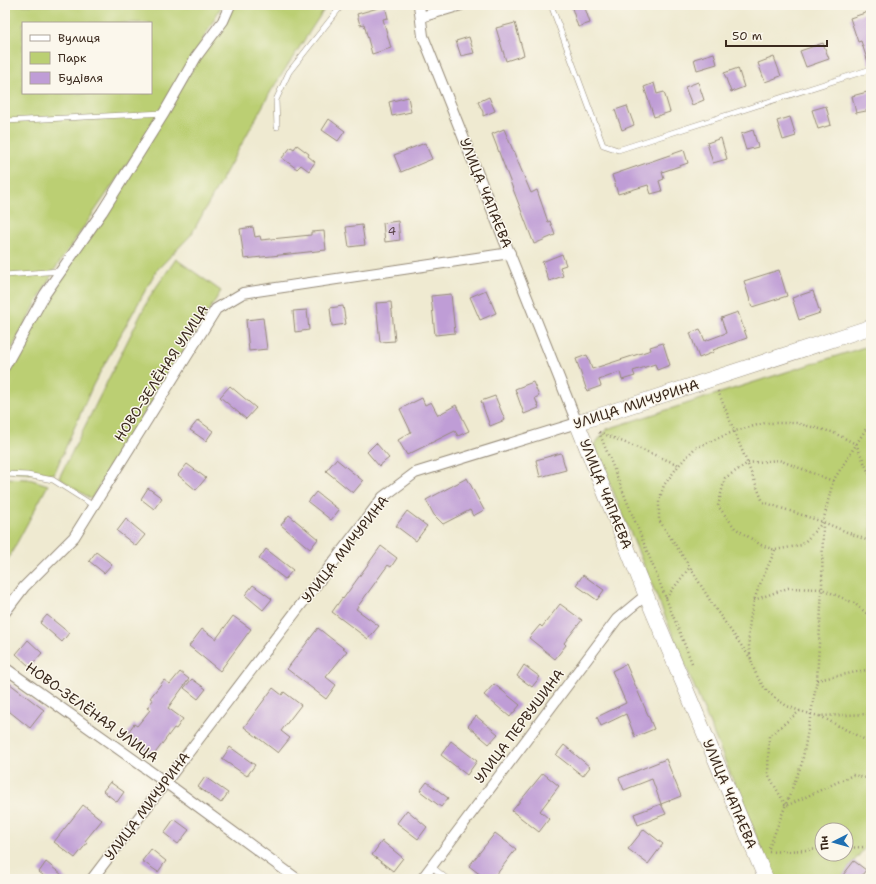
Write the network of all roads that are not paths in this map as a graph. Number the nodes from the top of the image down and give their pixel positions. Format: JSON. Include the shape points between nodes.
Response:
{"nodes":[{"id":1,"x":230,"y":5,"type":"edge"},
{"id":2,"x":342,"y":5,"type":"edge"},
{"id":3,"x":419,"y":5,"type":"edge"},
{"id":4,"x":461,"y":5,"type":"edge"},
{"id":5,"x":551,"y":5,"type":"edge"},
{"id":6,"x":422,"y":16,"type":"junction"},
{"id":7,"x":871,"y":69,"type":"edge"},
{"id":8,"x":164,"y":113,"type":"junction"},
{"id":9,"x":5,"y":121,"type":"edge"},
{"id":10,"x":276,"y":127,"type":"dead end"},
{"id":11,"x":510,"y":252,"type":"junction"},
{"id":12,"x":60,"y":271,"type":"junction"},
{"id":13,"x":5,"y":275,"type":"edge"},
{"id":14,"x":871,"y":327,"type":"edge"},
{"id":15,"x":5,"y":366,"type":"edge"},
{"id":16,"x":577,"y":423,"type":"junction"},
{"id":17,"x":5,"y":474,"type":"edge"},
{"id":18,"x":94,"y":506,"type":"junction"},
{"id":19,"x":646,"y":596,"type":"junction"},
{"id":20,"x":5,"y":612,"type":"edge"},
{"id":21,"x":5,"y":668,"type":"edge"},
{"id":22,"x":165,"y":782,"type":"junction"},
{"id":23,"x":431,"y":866,"type":"junction"},
{"id":24,"x":92,"y":879,"type":"edge"},
{"id":25,"x":297,"y":879,"type":"edge"},
{"id":26,"x":422,"y":879,"type":"edge"},
{"id":27,"x":447,"y":879,"type":"edge"},
{"id":28,"x":766,"y":879,"type":"edge"}],
"edges":[{"from":1,"to":8,"type":"street","via":[[223,21],[196,57]]},
{"from":2,"to":10,"type":"lane","via":[[289,72],[276,100]]},
{"from":3,"to":6,"type":"street","name":"УЛИЦА ЧАПАЕВА"},
{"from":4,"to":6,"type":"street"},
{"from":5,"to":7,"type":"lane","via":[[603,145],[618,150]]},
{"from":6,"to":11,"type":"street","name":"УЛИЦА ЧАПАЕВА","via":[[423,36]]},
{"from":8,"to":9,"type":"lane"},
{"from":8,"to":12,"type":"street","via":[[102,212]]},
{"from":11,"to":16,"type":"street","name":"УЛИЦА ЧАПАЕВА"},
{"from":11,"to":18,"type":"street","name":"НОВО-ЗЕЛЁНАЯ УЛИЦА","via":[[242,293],[216,309]]},
{"from":12,"to":13,"type":"lane"},
{"from":12,"to":15,"type":"street","via":[[44,294]]},
{"from":14,"to":16,"type":"main road","name":"УЛИЦА МИЧУРИНА"},
{"from":16,"to":19,"type":"main road","name":"УЛИЦА ЧАПАЕВА"},
{"from":16,"to":22,"type":"street","name":"УЛИЦА МИЧУРИНА","via":[[415,473],[383,497]]},
{"from":17,"to":18,"type":"lane","via":[[53,480]]},
{"from":18,"to":20,"type":"street","name":"НОВО-ЗЕЛЁНАЯ УЛИЦА","via":[[74,537],[24,587]]},
{"from":19,"to":23,"type":"street","name":"УЛИЦА ПЕРВУШИНА","via":[[617,619]]},
{"from":19,"to":28,"type":"main road","name":"УЛИЦА ЧАПАЕВА"},
{"from":21,"to":22,"type":"street","name":"НОВО-ЗЕЛЁНАЯ УЛИЦА"},
{"from":22,"to":24,"type":"street","name":"УЛИЦА МИЧУРИНА"},
{"from":22,"to":25,"type":"street","name":"НОВО-ЗЕЛЁНАЯ УЛИЦА"},
{"from":23,"to":26,"type":"street","name":"УЛИЦА ПЕРВУШИНА"},
{"from":23,"to":27,"type":"lane"}]}
